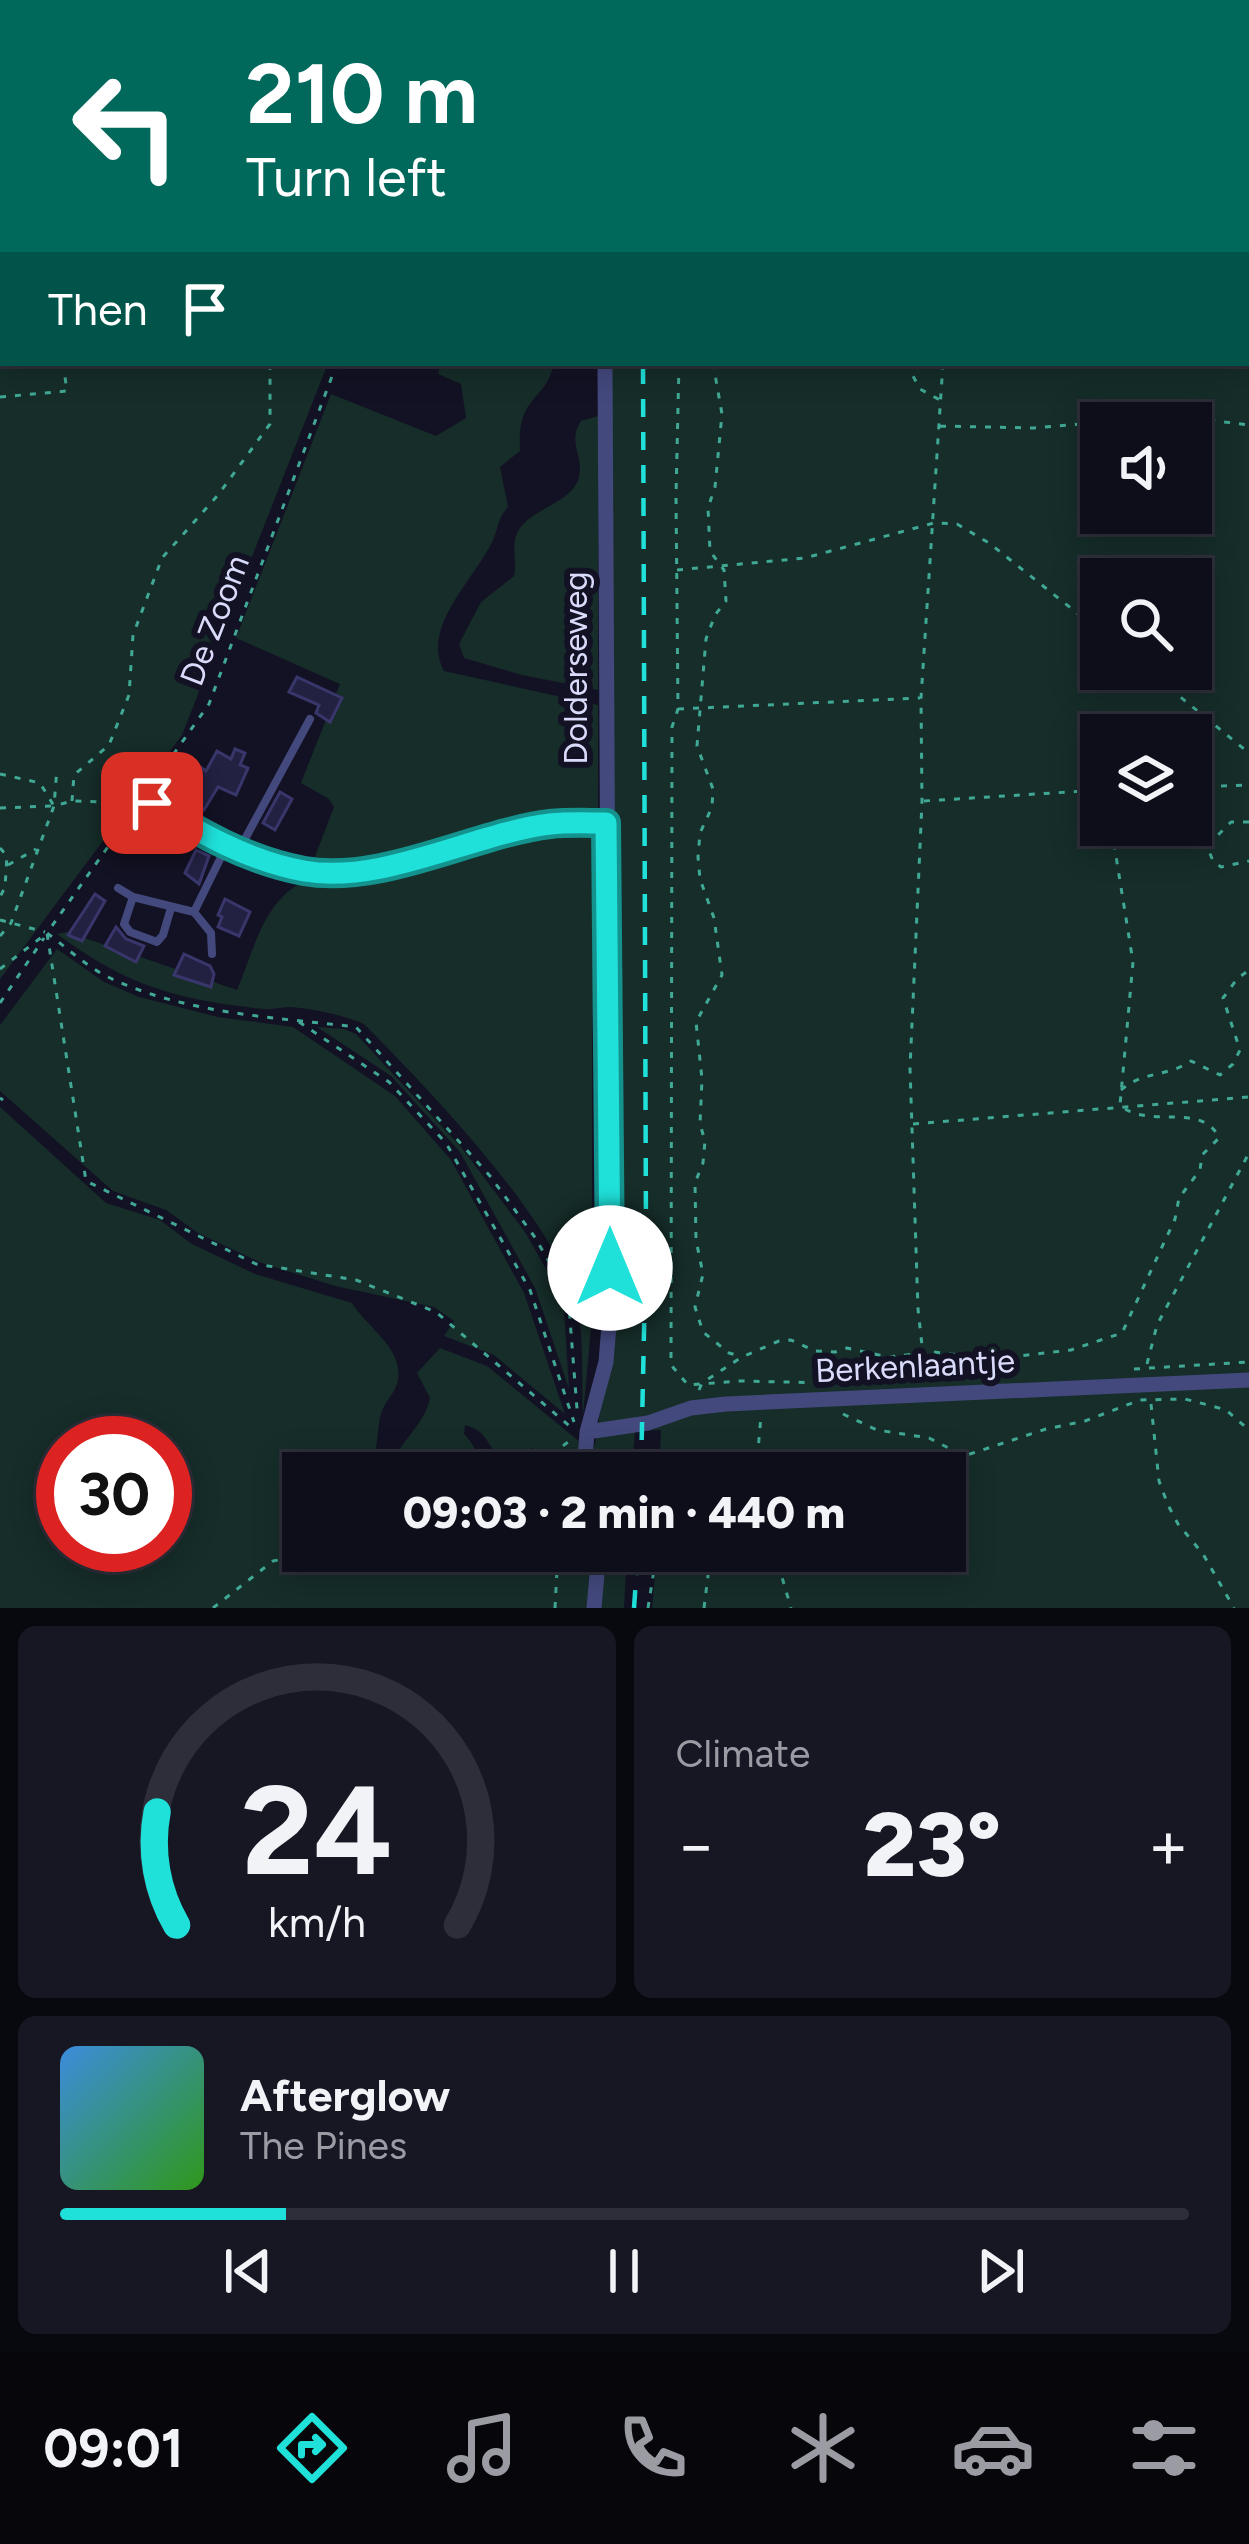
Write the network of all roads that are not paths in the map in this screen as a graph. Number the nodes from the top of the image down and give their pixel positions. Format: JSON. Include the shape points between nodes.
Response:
{"nodes":[{"id":1,"x":605,"y":366,"type":"edge"},
{"id":2,"x":310,"y":719,"type":"dead end"},
{"id":3,"x":152,"y":803,"type":"dead end"},
{"id":4,"x":606,"y":823,"type":"junction"},
{"id":5,"x":227,"y":845,"type":"junction"},
{"id":6,"x":238,"y":850,"type":"junction"},
{"id":7,"x":118,"y":888,"type":"dead end"},
{"id":8,"x":133,"y":897,"type":"junction"},
{"id":9,"x":171,"y":908,"type":"junction"},
{"id":10,"x":194,"y":911,"type":"junction"},
{"id":11,"x":212,"y":954,"type":"dead end"},
{"id":12,"x":1249,"y":1380,"type":"edge"},
{"id":13,"x":583,"y":1433,"type":"junction"},
{"id":14,"x":583,"y":1452,"type":"edge"},
{"id":15,"x":597,"y":1572,"type":"edge"},
{"id":16,"x":594,"y":1608,"type":"edge"}],
"edges":[{"from":1,"to":4,"type":"street","name":"Dolderseweg"},
{"from":2,"to":6,"type":"lane"},
{"from":3,"to":5,"type":"lane"},
{"from":4,"to":6,"type":"lane","via":[[550,824],[352,871],[308,872]]},
{"from":4,"to":13,"type":"street","name":"Dolderseweg","via":[[610,1313],[606,1362]]},
{"from":5,"to":6,"type":"lane"},
{"from":5,"to":10,"type":"lane"},
{"from":7,"to":8,"type":"lane"},
{"from":8,"to":9,"type":"lane"},
{"from":8,"to":9,"type":"lane","via":[[124,924],[157,942]]},
{"from":9,"to":10,"type":"lane"},
{"from":10,"to":11,"type":"lane","via":[[211,932]]},
{"from":12,"to":13,"type":"street","name":"Berkenlaantje","via":[[761,1402],[691,1408]]},
{"from":13,"to":14,"type":"street","name":"Dolderseweg"},
{"from":15,"to":16,"type":"street"}]}
